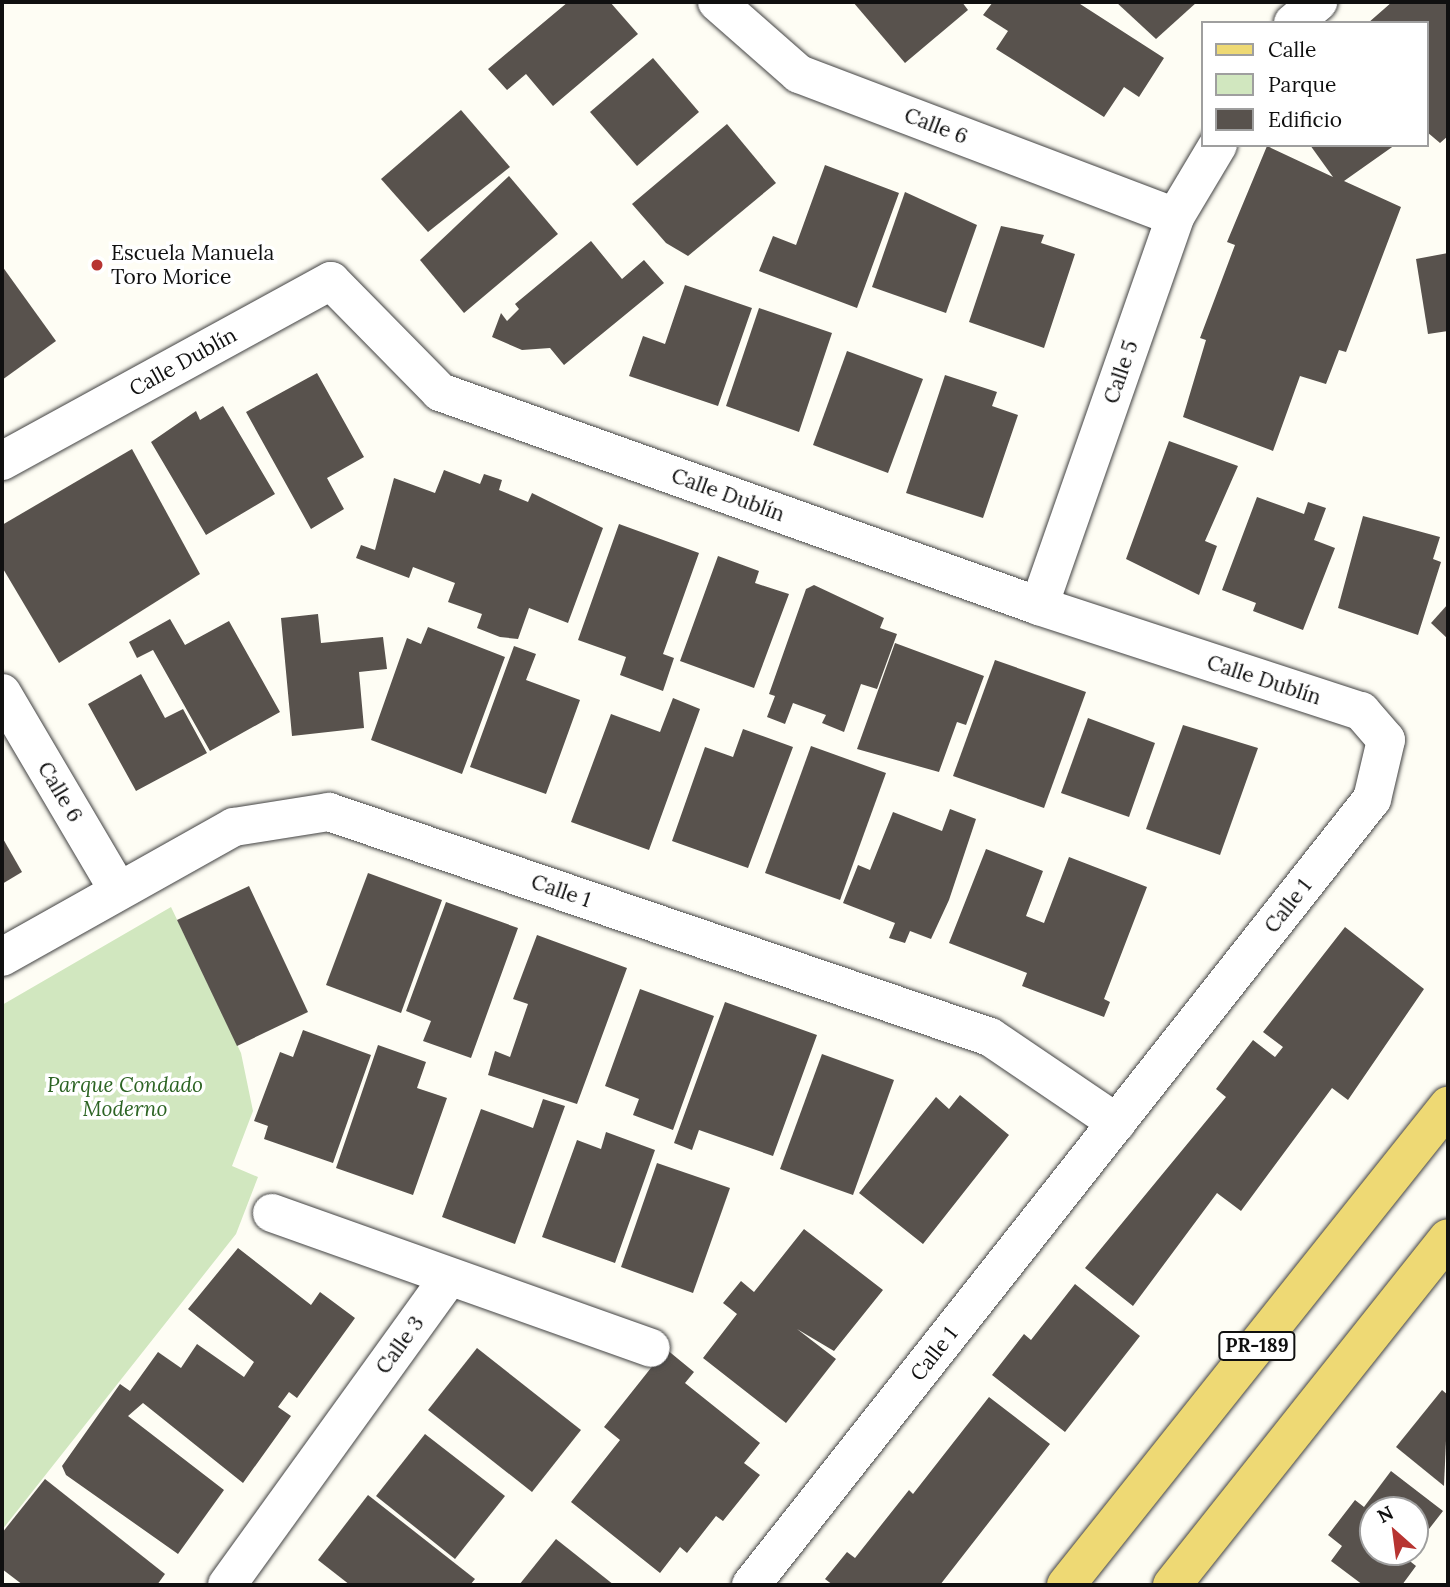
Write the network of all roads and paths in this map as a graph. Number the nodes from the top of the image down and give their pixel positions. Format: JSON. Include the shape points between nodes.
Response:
{"nodes":[{"id":1,"x":717,"y":2,"type":"edge"},
{"id":2,"x":1318,"y":2,"type":"edge"},
{"id":3,"x":1295,"y":21,"type":"edge"},
{"id":4,"x":1217,"y":147,"type":"edge"},
{"id":5,"x":1175,"y":217,"type":"junction"},
{"id":6,"x":2,"y":461,"type":"edge"},
{"id":7,"x":1039,"y":606,"type":"junction"},
{"id":8,"x":2,"y":694,"type":"edge"},
{"id":9,"x":1329,"y":854,"type":"joint"},
{"id":10,"x":118,"y":890,"type":"junction"},
{"id":11,"x":2,"y":957,"type":"edge"},
{"id":12,"x":1448,"y":1106,"type":"edge"},
{"id":13,"x":1117,"y":1123,"type":"junction"},
{"id":14,"x":272,"y":1213,"type":"dead end"},
{"id":15,"x":1448,"y":1238,"type":"edge"},
{"id":16,"x":448,"y":1279,"type":"junction"},
{"id":17,"x":651,"y":1348,"type":"dead end"},
{"id":18,"x":230,"y":1584,"type":"edge"},
{"id":19,"x":751,"y":1585,"type":"edge"},
{"id":20,"x":1066,"y":1585,"type":"edge"},
{"id":21,"x":1172,"y":1585,"type":"edge"}],
"edges":[{"from":1,"to":5,"type":"street","name":"Calle 6","via":[[799,74]]},
{"from":2,"to":3,"type":"street"},
{"from":4,"to":5,"type":"street","name":"Calle 5"},
{"from":5,"to":7,"type":"street","name":"Calle 5"},
{"from":6,"to":7,"type":"street","name":"Calle Dublín","via":[[331,281],[440,392]]},
{"from":7,"to":9,"type":"street","name":"Calle Dublín","via":[[1362,711],[1386,740],[1372,799]]},
{"from":8,"to":10,"type":"street","name":"Calle 6"},
{"from":9,"to":13,"type":"street","name":"Calle 1"},
{"from":10,"to":11,"type":"street","name":"Calle 1"},
{"from":10,"to":13,"type":"street","name":"Calle 1","via":[[234,827],[329,812],[990,1037]]},
{"from":12,"to":20,"type":"main road","number":"PR-189"},
{"from":13,"to":19,"type":"street","name":"Calle 1"},
{"from":14,"to":16,"type":"street"},
{"from":15,"to":21,"type":"main road"},
{"from":16,"to":17,"type":"street"},
{"from":16,"to":18,"type":"street","name":"Calle 3"}]}
